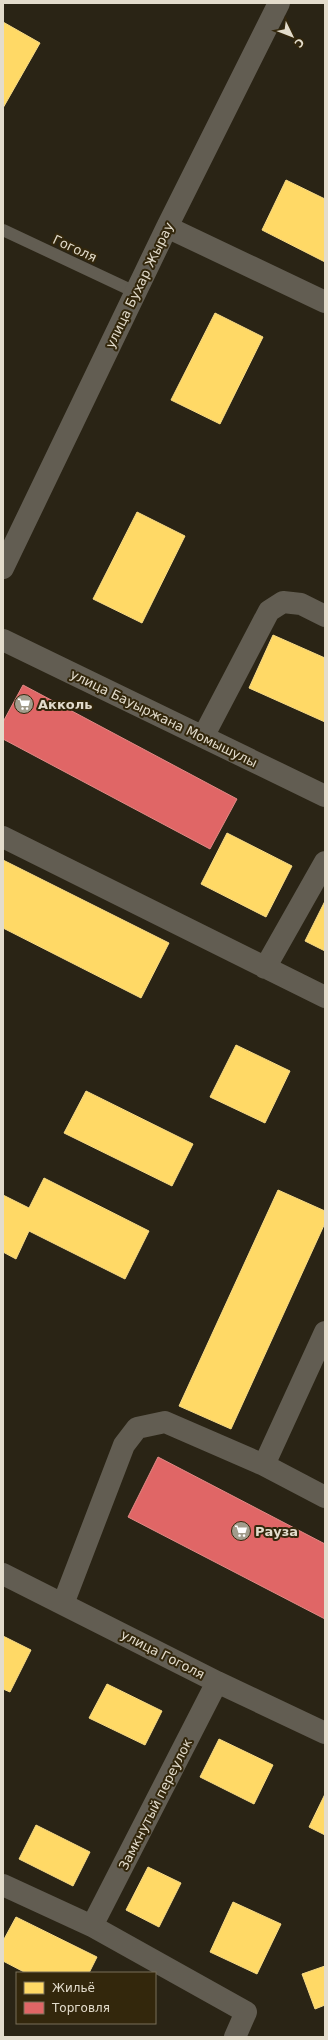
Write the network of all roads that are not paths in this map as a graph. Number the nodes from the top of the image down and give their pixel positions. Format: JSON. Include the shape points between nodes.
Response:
{"nodes":[{"id":1,"x":279,"y":3,"type":"edge"},
{"id":2,"x":167,"y":227,"type":"junction"},
{"id":3,"x":3,"y":230,"type":"edge"},
{"id":4,"x":135,"y":292,"type":"junction"},
{"id":5,"x":325,"y":302,"type":"edge"},
{"id":6,"x":3,"y":568,"type":"edge"},
{"id":7,"x":325,"y":616,"type":"edge"},
{"id":8,"x":3,"y":640,"type":"edge"},
{"id":9,"x":203,"y":737,"type":"junction"},
{"id":10,"x":325,"y":796,"type":"edge"},
{"id":11,"x":3,"y":837,"type":"edge"},
{"id":12,"x":325,"y":862,"type":"edge"},
{"id":13,"x":265,"y":968,"type":"junction"},
{"id":14,"x":325,"y":997,"type":"edge"},
{"id":15,"x":325,"y":1332,"type":"edge"},
{"id":16,"x":264,"y":1465,"type":"junction"},
{"id":17,"x":325,"y":1497,"type":"edge"},
{"id":18,"x":3,"y":1574,"type":"edge"},
{"id":19,"x":63,"y":1604,"type":"junction"},
{"id":20,"x":217,"y":1682,"type":"junction"},
{"id":21,"x":325,"y":1732,"type":"edge"},
{"id":22,"x":3,"y":1885,"type":"edge"},
{"id":23,"x":92,"y":1926,"type":"junction"},
{"id":24,"x":235,"y":2037,"type":"edge"}],
"edges":[{"from":1,"to":2,"type":"street","name":"улица Бухар Жырау"},
{"from":2,"to":4,"type":"street","name":"улица Бухар Жырау"},
{"from":2,"to":5,"type":"street"},
{"from":3,"to":4,"type":"lane","name":"Гоголя"},
{"from":4,"to":6,"type":"street","name":"улица Бухар Жырау"},
{"from":7,"to":9,"type":"street","via":[[301,604],[289,602],[283,602],[269,611]]},
{"from":8,"to":9,"type":"street","name":"улица Бауыржана Момышулы"},
{"from":9,"to":10,"type":"street","name":"улица Бауыржана Момышулы"},
{"from":11,"to":13,"type":"street"},
{"from":12,"to":13,"type":"street"},
{"from":13,"to":14,"type":"street"},
{"from":15,"to":16,"type":"street"},
{"from":16,"to":17,"type":"street"},
{"from":16,"to":19,"type":"street","via":[[165,1422],[137,1428],[124,1445]]},
{"from":18,"to":19,"type":"street","name":"улица Гоголя"},
{"from":19,"to":20,"type":"street","name":"улица Гоголя"},
{"from":20,"to":21,"type":"street","name":"улица Гоголя"},
{"from":20,"to":23,"type":"street","name":"Замкнутый переулок"},
{"from":22,"to":23,"type":"street"},
{"from":23,"to":24,"type":"street","via":[[246,2012]]}]}
